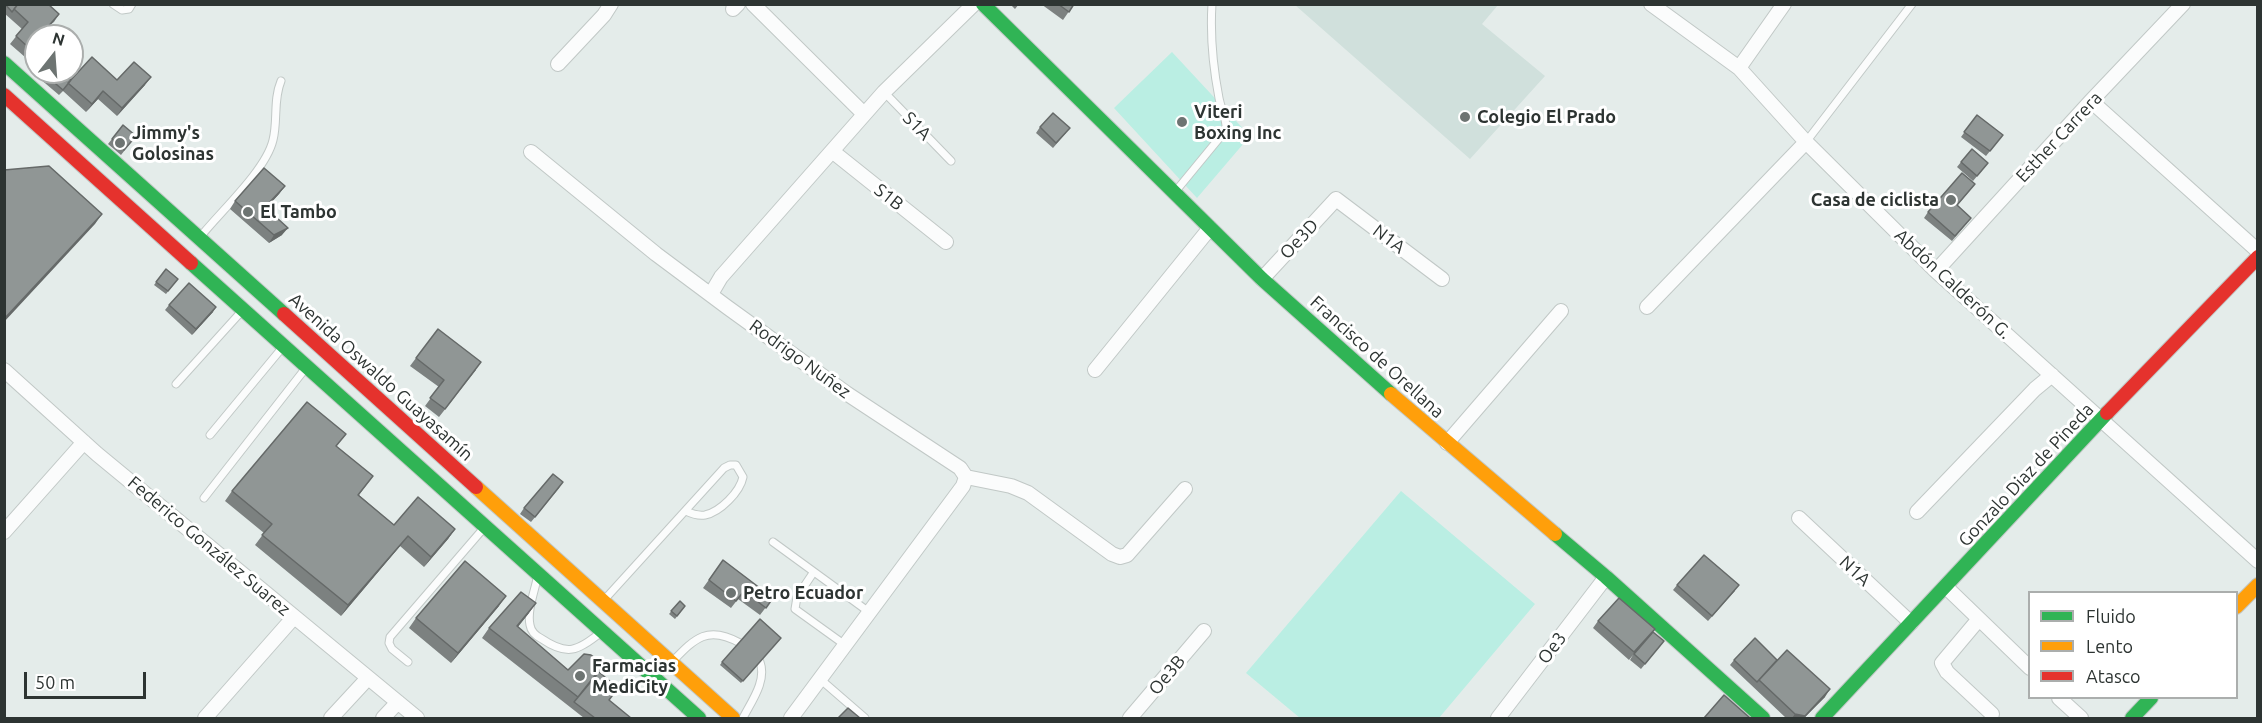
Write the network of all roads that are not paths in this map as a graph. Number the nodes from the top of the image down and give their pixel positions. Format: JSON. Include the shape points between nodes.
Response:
{"nodes":[{"id":1,"x":113,"y":4,"type":"edge"},
{"id":2,"x":132,"y":4,"type":"edge"},
{"id":3,"x":611,"y":4,"type":"edge"},
{"id":4,"x":753,"y":4,"type":"edge"},
{"id":5,"x":974,"y":4,"type":"edge"},
{"id":6,"x":983,"y":4,"type":"edge"},
{"id":7,"x":1212,"y":4,"type":"edge"},
{"id":8,"x":1651,"y":4,"type":"edge"},
{"id":9,"x":1784,"y":4,"type":"edge"},
{"id":10,"x":1912,"y":4,"type":"edge"},
{"id":11,"x":2183,"y":4,"type":"edge"},
{"id":12,"x":4,"y":63,"type":"edge"},
{"id":13,"x":558,"y":64,"type":"dead end"},
{"id":14,"x":1738,"y":68,"type":"junction"},
{"id":15,"x":281,"y":81,"type":"dead end"},
{"id":16,"x":884,"y":92,"type":"junction"},
{"id":17,"x":4,"y":95,"type":"edge"},
{"id":18,"x":2091,"y":101,"type":"junction"},
{"id":19,"x":864,"y":114,"type":"junction"},
{"id":20,"x":1806,"y":142,"type":"junction"},
{"id":21,"x":832,"y":151,"type":"junction"},
{"id":22,"x":531,"y":152,"type":"dead end"},
{"id":23,"x":951,"y":161,"type":"dead end"},
{"id":24,"x":1174,"y":194,"type":"junction"},
{"id":25,"x":1336,"y":199,"type":"joint"},
{"id":26,"x":1210,"y":228,"type":"junction"},
{"id":27,"x":199,"y":238,"type":"junction"},
{"id":28,"x":946,"y":242,"type":"dead end"},
{"id":29,"x":2258,"y":251,"type":"edge"},
{"id":30,"x":2258,"y":257,"type":"edge"},
{"id":31,"x":1936,"y":271,"type":"junction"},
{"id":32,"x":1262,"y":279,"type":"junction"},
{"id":33,"x":1442,"y":279,"type":"dead end"},
{"id":34,"x":711,"y":294,"type":"junction"},
{"id":35,"x":1647,"y":307,"type":"dead end"},
{"id":36,"x":243,"y":310,"type":"junction"},
{"id":37,"x":1561,"y":311,"type":"dead end"},
{"id":38,"x":284,"y":346,"type":"junction"},
{"id":39,"x":306,"y":367,"type":"junction"},
{"id":40,"x":4,"y":370,"type":"edge"},
{"id":41,"x":1095,"y":370,"type":"dead end"},
{"id":42,"x":2052,"y":375,"type":"junction"},
{"id":43,"x":176,"y":384,"type":"dead end"},
{"id":44,"x":2101,"y":420,"type":"junction"},
{"id":45,"x":210,"y":435,"type":"dead end"},
{"id":46,"x":84,"y":442,"type":"junction"},
{"id":47,"x":1447,"y":443,"type":"junction"},
{"id":48,"x":966,"y":477,"type":"junction"},
{"id":49,"x":1185,"y":489,"type":"dead end"},
{"id":50,"x":204,"y":498,"type":"dead end"},
{"id":51,"x":686,"y":512,"type":"junction"},
{"id":52,"x":1917,"y":512,"type":"dead end"},
{"id":53,"x":1799,"y":518,"type":"dead end"},
{"id":54,"x":485,"y":527,"type":"junction"},
{"id":55,"x":4,"y":532,"type":"edge"},
{"id":56,"x":773,"y":542,"type":"dead end"},
{"id":57,"x":2258,"y":561,"type":"edge"},
{"id":58,"x":538,"y":573,"type":"junction"},
{"id":59,"x":813,"y":573,"type":"junction"},
{"id":60,"x":1606,"y":577,"type":"junction"},
{"id":61,"x":2258,"y":585,"type":"edge"},
{"id":62,"x":1946,"y":587,"type":"junction"},
{"id":63,"x":603,"y":602,"type":"junction"},
{"id":64,"x":2238,"y":605,"type":"edge"},
{"id":65,"x":869,"y":612,"type":"junction"},
{"id":66,"x":294,"y":617,"type":"junction"},
{"id":67,"x":1979,"y":619,"type":"junction"},
{"id":68,"x":1911,"y":623,"type":"junction"},
{"id":69,"x":603,"y":631,"type":"junction"},
{"id":70,"x":1204,"y":631,"type":"dead end"},
{"id":71,"x":740,"y":643,"type":"edge"},
{"id":72,"x":845,"y":645,"type":"junction"},
{"id":73,"x":408,"y":662,"type":"dead end"},
{"id":74,"x":760,"y":662,"type":"edge"},
{"id":75,"x":671,"y":663,"type":"junction"},
{"id":76,"x":2028,"y":666,"type":"edge"},
{"id":77,"x":368,"y":678,"type":"junction"},
{"id":78,"x":820,"y":679,"type":"junction"},
{"id":79,"x":2061,"y":699,"type":"edge"},
{"id":80,"x":2150,"y":699,"type":"edge"},
{"id":81,"x":398,"y":702,"type":"junction"},
{"id":82,"x":1992,"y":714,"type":"dead end"},
{"id":83,"x":205,"y":718,"type":"edge"},
{"id":84,"x":331,"y":718,"type":"edge"},
{"id":85,"x":383,"y":718,"type":"edge"},
{"id":86,"x":417,"y":718,"type":"edge"},
{"id":87,"x":699,"y":718,"type":"edge"},
{"id":88,"x":733,"y":718,"type":"edge"},
{"id":89,"x":743,"y":718,"type":"edge"},
{"id":90,"x":791,"y":718,"type":"edge"},
{"id":91,"x":865,"y":718,"type":"edge"},
{"id":92,"x":1130,"y":718,"type":"edge"},
{"id":93,"x":1498,"y":718,"type":"edge"},
{"id":94,"x":1763,"y":718,"type":"edge"},
{"id":95,"x":1822,"y":718,"type":"edge"},
{"id":96,"x":2081,"y":718,"type":"edge"},
{"id":97,"x":2132,"y":718,"type":"edge"}],
"edges":[{"from":1,"to":2,"type":"lane","via":[[122,10]]},
{"from":3,"to":13,"type":"street"},
{"from":4,"to":19,"type":"street"},
{"from":5,"to":16,"type":"street"},
{"from":6,"to":24,"type":"main road","name":"Francisco de Orellana"},
{"from":7,"to":24,"type":"lane","via":[[1212,53],[1226,130]]},
{"from":8,"to":14,"type":"street","name":"Abdón Calderón G."},
{"from":9,"to":14,"type":"street"},
{"from":10,"to":20,"type":"lane"},
{"from":11,"to":18,"type":"street","name":"Esther Carrera"},
{"from":12,"to":27,"type":"main road","name":"Avenida Oswaldo Guayasamín"},
{"from":14,"to":20,"type":"street","name":"Abdón Calderón G."},
{"from":15,"to":27,"type":"lane","via":[[268,154]]},
{"from":16,"to":19,"type":"street"},
{"from":16,"to":23,"type":"lane","name":"S1A"},
{"from":17,"to":36,"type":"main road"},
{"from":18,"to":29,"type":"street"},
{"from":18,"to":31,"type":"street","name":"Esther Carrera"},
{"from":19,"to":21,"type":"street"},
{"from":20,"to":31,"type":"street","name":"Abdón Calderón G."},
{"from":20,"to":35,"type":"street"},
{"from":21,"to":28,"type":"street","name":"S1B"},
{"from":21,"to":34,"type":"street","via":[[721,277]]},
{"from":22,"to":34,"type":"street","name":"Rodrigo Nuñez"},
{"from":24,"to":26,"type":"main road","name":"Francisco de Orellana"},
{"from":25,"to":32,"type":"street","name":"Oe3D"},
{"from":25,"to":33,"type":"street","name":"N1A"},
{"from":26,"to":32,"type":"main road","name":"Francisco de Orellana"},
{"from":26,"to":41,"type":"street"},
{"from":27,"to":63,"type":"main road","name":"Avenida Oswaldo Guayasamín"},
{"from":30,"to":44,"type":"main road","name":"Gonzalo Diaz de Pineda"},
{"from":31,"to":42,"type":"street","name":"Abdón Calderón G."},
{"from":32,"to":47,"type":"main road","name":"Francisco de Orellana"},
{"from":34,"to":48,"type":"street","name":"Rodrigo Nuñez","via":[[846,393],[960,468]]},
{"from":36,"to":38,"type":"main road"},
{"from":36,"to":43,"type":"lane"},
{"from":37,"to":47,"type":"street"},
{"from":38,"to":39,"type":"main road"},
{"from":38,"to":45,"type":"lane"},
{"from":39,"to":50,"type":"lane"},
{"from":39,"to":54,"type":"main road"},
{"from":40,"to":46,"type":"street","name":"Federico González Suarez"},
{"from":42,"to":44,"type":"street","name":"Abdón Calderón G."},
{"from":42,"to":52,"type":"street"},
{"from":44,"to":57,"type":"street","name":"Abdón Calderón G."},
{"from":44,"to":62,"type":"main road","name":"Gonzalo Diaz de Pineda"},
{"from":46,"to":55,"type":"street"},
{"from":46,"to":66,"type":"street","name":"Federico González Suarez"},
{"from":47,"to":60,"type":"main road","name":"Francisco de Orellana"},
{"from":48,"to":49,"type":"street","via":[[1028,493],[1120,556],[1127,555]]},
{"from":48,"to":65,"type":"street"},
{"from":51,"to":51,"type":"lane","via":[[724,468],[736,465],[742,482],[724,503],[704,516]]},
{"from":51,"to":63,"type":"lane"},
{"from":53,"to":68,"type":"street","name":"N1A"},
{"from":54,"to":58,"type":"main road"},
{"from":54,"to":73,"type":"lane","via":[[390,637],[392,649]]},
{"from":56,"to":59,"type":"lane"},
{"from":58,"to":69,"type":"main road"},
{"from":58,"to":69,"type":"lane","via":[[529,616],[535,635],[566,650],[578,648]]},
{"from":59,"to":65,"type":"lane"},
{"from":59,"to":72,"type":"lane","via":[[797,597],[795,609]]},
{"from":60,"to":93,"type":"street","name":"Oe3"},
{"from":60,"to":94,"type":"main road","name":"Francisco de Orellana"},
{"from":61,"to":64,"type":"main road"},
{"from":62,"to":67,"type":"street"},
{"from":62,"to":68,"type":"main road","name":"Gonzalo Diaz de Pineda"},
{"from":63,"to":75,"type":"main road","name":"Avenida Oswaldo Guayasamín"},
{"from":65,"to":72,"type":"street"},
{"from":66,"to":77,"type":"street","name":"Federico González Suarez"},
{"from":66,"to":83,"type":"street"},
{"from":67,"to":76,"type":"street"},
{"from":67,"to":82,"type":"street","via":[[1942,663]]},
{"from":68,"to":95,"type":"main road","name":"Gonzalo Diaz de Pineda"},
{"from":69,"to":87,"type":"main road"},
{"from":70,"to":92,"type":"street","name":"Oe3B"},
{"from":71,"to":75,"type":"lane","via":[[712,634],[698,638]]},
{"from":72,"to":78,"type":"street"},
{"from":74,"to":89,"type":"lane","via":[[761,677]]},
{"from":75,"to":88,"type":"main road","name":"Avenida Oswaldo Guayasamín"},
{"from":77,"to":81,"type":"street","name":"Federico González Suarez"},
{"from":77,"to":84,"type":"street"},
{"from":78,"to":90,"type":"street"},
{"from":78,"to":91,"type":"lane"},
{"from":79,"to":96,"type":"street"},
{"from":80,"to":97,"type":"main road"},
{"from":81,"to":85,"type":"street"},
{"from":81,"to":86,"type":"street","name":"Federico González Suarez"}]}
